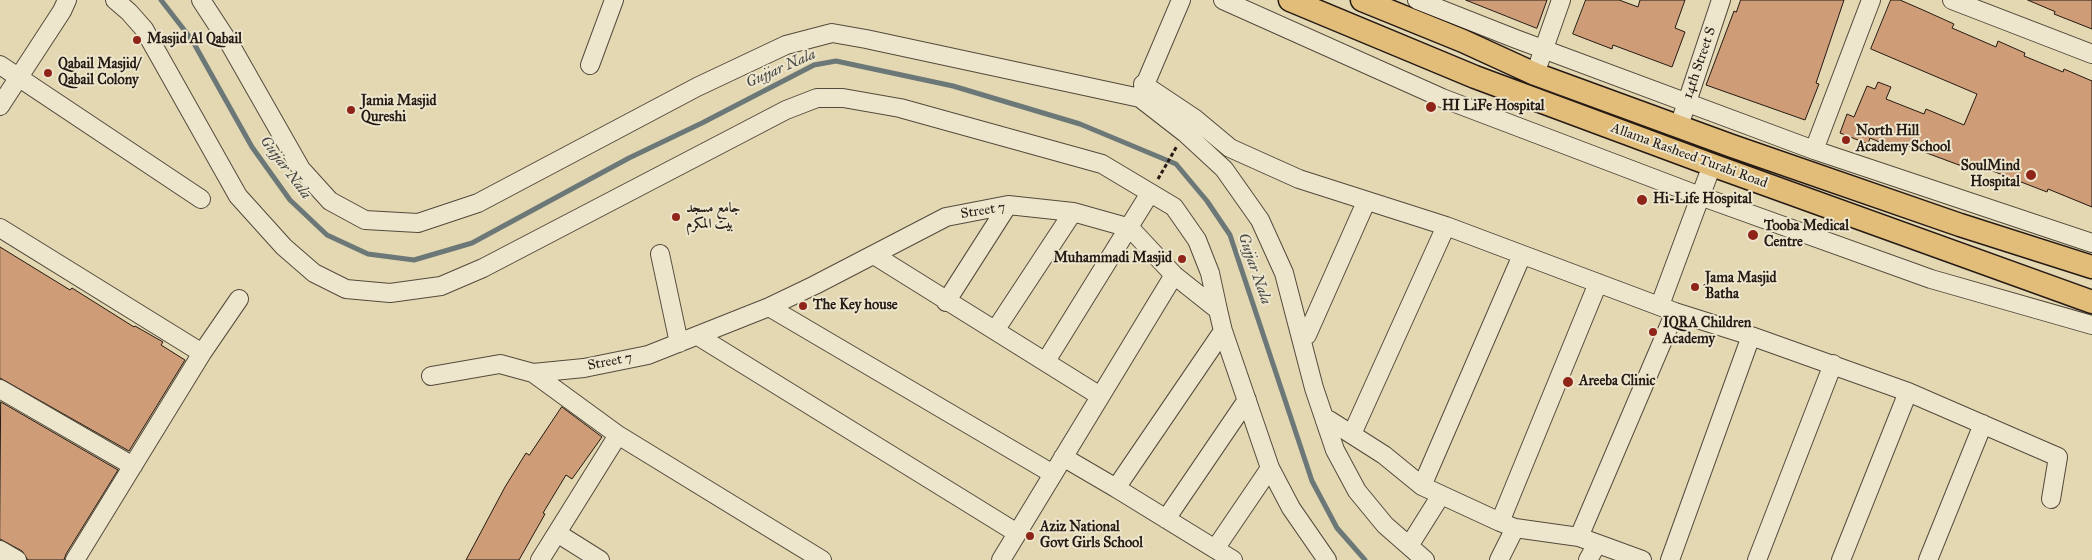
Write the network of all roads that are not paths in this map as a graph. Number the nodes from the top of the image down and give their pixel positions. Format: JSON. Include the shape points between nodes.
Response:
{"nodes":[{"id":1,"x":67,"y":0,"type":"edge"},
{"id":2,"x":116,"y":0,"type":"edge"},
{"id":3,"x":201,"y":0,"type":"edge"},
{"id":4,"x":614,"y":0,"type":"edge"},
{"id":5,"x":1181,"y":0,"type":"edge"},
{"id":6,"x":1223,"y":0,"type":"edge"},
{"id":7,"x":1290,"y":0,"type":"edge"},
{"id":8,"x":1362,"y":0,"type":"edge"},
{"id":9,"x":1417,"y":0,"type":"edge"},
{"id":10,"x":1561,"y":0,"type":"edge"},
{"id":11,"x":1722,"y":0,"type":"edge"},
{"id":12,"x":1872,"y":0,"type":"edge"},
{"id":13,"x":1952,"y":0,"type":"edge"},
{"id":14,"x":1544,"y":49,"type":"junction"},
{"id":15,"x":2092,"y":54,"type":"edge"},
{"id":16,"x":0,"y":65,"type":"edge"},
{"id":17,"x":590,"y":65,"type":"dead end"},
{"id":18,"x":1536,"y":74,"type":"junction"},
{"id":19,"x":20,"y":76,"type":"junction"},
{"id":20,"x":1142,"y":91,"type":"junction"},
{"id":21,"x":1687,"y":102,"type":"junction"},
{"id":22,"x":0,"y":106,"type":"edge"},
{"id":23,"x":1190,"y":125,"type":"junction"},
{"id":24,"x":1680,"y":126,"type":"junction"},
{"id":25,"x":1814,"y":150,"type":"junction"},
{"id":26,"x":1712,"y":165,"type":"junction"},
{"id":27,"x":1152,"y":190,"type":"junction"},
{"id":28,"x":1700,"y":196,"type":"junction"},
{"id":29,"x":201,"y":198,"type":"dead end"},
{"id":30,"x":1366,"y":202,"type":"junction"},
{"id":31,"x":1008,"y":205,"type":"junction"},
{"id":32,"x":1074,"y":212,"type":"junction"},
{"id":33,"x":1446,"y":226,"type":"junction"},
{"id":34,"x":0,"y":228,"type":"edge"},
{"id":35,"x":1130,"y":228,"type":"junction"},
{"id":36,"x":2092,"y":242,"type":"edge"},
{"id":37,"x":660,"y":254,"type":"dead end"},
{"id":38,"x":874,"y":255,"type":"junction"},
{"id":39,"x":1522,"y":255,"type":"junction"},
{"id":40,"x":2092,"y":267,"type":"edge"},
{"id":41,"x":1174,"y":275,"type":"junction"},
{"id":42,"x":1598,"y":283,"type":"junction"},
{"id":43,"x":239,"y":299,"type":"dead end"},
{"id":44,"x":946,"y":302,"type":"junction"},
{"id":45,"x":2092,"y":302,"type":"edge"},
{"id":46,"x":769,"y":307,"type":"junction"},
{"id":47,"x":1667,"y":309,"type":"junction"},
{"id":48,"x":1218,"y":310,"type":"junction"},
{"id":49,"x":2092,"y":325,"type":"edge"},
{"id":50,"x":996,"y":329,"type":"junction"},
{"id":51,"x":1223,"y":332,"type":"junction"},
{"id":52,"x":698,"y":336,"type":"junction"},
{"id":53,"x":1301,"y":336,"type":"junction"},
{"id":54,"x":1751,"y":336,"type":"junction"},
{"id":55,"x":679,"y":343,"type":"junction"},
{"id":56,"x":202,"y":353,"type":"junction"},
{"id":57,"x":1046,"y":362,"type":"junction"},
{"id":58,"x":1833,"y":364,"type":"junction"},
{"id":59,"x":533,"y":373,"type":"junction"},
{"id":60,"x":431,"y":376,"type":"dead end"},
{"id":61,"x":0,"y":388,"type":"edge"},
{"id":62,"x":1908,"y":392,"type":"junction"},
{"id":63,"x":1100,"y":396,"type":"junction"},
{"id":64,"x":1247,"y":400,"type":"junction"},
{"id":65,"x":1325,"y":421,"type":"junction"},
{"id":66,"x":1983,"y":424,"type":"junction"},
{"id":67,"x":1352,"y":434,"type":"junction"},
{"id":68,"x":618,"y":435,"type":"junction"},
{"id":69,"x":1063,"y":457,"type":"junction"},
{"id":70,"x":133,"y":466,"type":"junction"},
{"id":71,"x":1270,"y":468,"type":"junction"},
{"id":72,"x":1053,"y":474,"type":"junction"},
{"id":73,"x":1422,"y":486,"type":"junction"},
{"id":74,"x":1116,"y":488,"type":"junction"},
{"id":75,"x":1441,"y":495,"type":"junction"},
{"id":76,"x":2051,"y":499,"type":"dead end"},
{"id":77,"x":1166,"y":519,"type":"junction"},
{"id":78,"x":1507,"y":525,"type":"junction"},
{"id":79,"x":557,"y":533,"type":"junction"},
{"id":80,"x":1017,"y":533,"type":"junction"},
{"id":81,"x":1579,"y":538,"type":"junction"},
{"id":82,"x":1597,"y":544,"type":"junction"},
{"id":83,"x":1409,"y":546,"type":"junction"},
{"id":84,"x":1215,"y":549,"type":"junction"},
{"id":85,"x":0,"y":550,"type":"edge"},
{"id":86,"x":17,"y":560,"type":"edge"},
{"id":87,"x":75,"y":560,"type":"edge"},
{"id":88,"x":540,"y":560,"type":"edge"},
{"id":89,"x":600,"y":560,"type":"edge"},
{"id":90,"x":822,"y":560,"type":"edge"},
{"id":91,"x":1001,"y":560,"type":"edge"},
{"id":92,"x":1233,"y":560,"type":"edge"},
{"id":93,"x":1328,"y":560,"type":"edge"},
{"id":94,"x":1425,"y":560,"type":"edge"},
{"id":95,"x":1499,"y":560,"type":"edge"},
{"id":96,"x":1588,"y":560,"type":"edge"},
{"id":97,"x":1642,"y":560,"type":"edge"},
{"id":98,"x":1670,"y":560,"type":"edge"},
{"id":99,"x":1757,"y":560,"type":"edge"},
{"id":100,"x":1841,"y":560,"type":"edge"},
{"id":101,"x":1928,"y":560,"type":"edge"}],
"edges":[{"from":1,"to":19,"type":"street"},
{"from":2,"to":27,"type":"street","via":[[144,29],[238,196],[284,247],[314,273],[346,289],[390,293],[441,286],[483,268],[786,110],[817,98],[843,98],[900,108],[1040,145],[1102,164]]},
{"from":3,"to":20,"type":"street","via":[[231,46],[300,169],[330,201],[366,220],[418,223],[478,204],[697,87],[786,46],[832,33]]},
{"from":4,"to":17,"type":"street"},
{"from":5,"to":20,"type":"street"},
{"from":6,"to":28,"type":"street","via":[[1442,98]]},
{"from":7,"to":26,"type":"main road","name":"Allama Rasheed Turabi Road","via":[[1475,77]]},
{"from":8,"to":18,"type":"main road","name":"Allama Rasheed Turabi Road"},
{"from":9,"to":14,"type":"street"},
{"from":10,"to":14,"type":"street"},
{"from":11,"to":21,"type":"street","name":"14th Street S"},
{"from":12,"to":25,"type":"street"},
{"from":13,"to":15,"type":"street"},
{"from":14,"to":18,"type":"street"},
{"from":14,"to":21,"type":"street"},
{"from":16,"to":19,"type":"street"},
{"from":18,"to":24,"type":"main road","name":"Allama Rasheed Turabi Road"},
{"from":19,"to":22,"type":"street"},
{"from":19,"to":29,"type":"street"},
{"from":20,"to":23,"type":"street"},
{"from":21,"to":24,"type":"street","name":"14th Street S"},
{"from":21,"to":25,"type":"street"},
{"from":23,"to":30,"type":"street","via":[[1230,148],[1299,179]]},
{"from":23,"to":53,"type":"street","via":[[1260,220],[1284,273]]},
{"from":24,"to":40,"type":"main road","name":"Allama Rasheed Turabi Road","via":[[1960,225]]},
{"from":25,"to":36,"type":"street"},
{"from":26,"to":28,"type":"street"},
{"from":26,"to":45,"type":"main road","name":"Allama Rasheed Turabi Road"},
{"from":27,"to":35,"type":"street"},
{"from":27,"to":48,"type":"street","via":[[1174,207],[1197,240],[1210,273]]},
{"from":28,"to":47,"type":"street"},
{"from":28,"to":49,"type":"street","via":[[1931,279]]},
{"from":30,"to":33,"type":"street"},
{"from":30,"to":53,"type":"street","via":[[1307,335]]},
{"from":31,"to":32,"type":"street","name":"Street 7"},
{"from":31,"to":38,"type":"street","name":"Street 7","via":[[946,217]]},
{"from":31,"to":44,"type":"street"},
{"from":32,"to":35,"type":"street","name":"Street 7"},
{"from":32,"to":50,"type":"street"},
{"from":33,"to":39,"type":"street"},
{"from":33,"to":67,"type":"street"},
{"from":34,"to":56,"type":"street"},
{"from":35,"to":41,"type":"street"},
{"from":35,"to":57,"type":"street"},
{"from":37,"to":55,"type":"street"},
{"from":38,"to":44,"type":"street"},
{"from":38,"to":46,"type":"street","name":"Street 7"},
{"from":39,"to":42,"type":"street"},
{"from":39,"to":73,"type":"street"},
{"from":41,"to":48,"type":"street"},
{"from":41,"to":63,"type":"street"},
{"from":42,"to":47,"type":"street"},
{"from":42,"to":78,"type":"street"},
{"from":43,"to":56,"type":"street"},
{"from":44,"to":50,"type":"street"},
{"from":46,"to":52,"type":"street","name":"Street 7"},
{"from":46,"to":72,"type":"street"},
{"from":47,"to":54,"type":"street"},
{"from":47,"to":81,"type":"street"},
{"from":48,"to":51,"type":"street"},
{"from":50,"to":57,"type":"street"},
{"from":51,"to":64,"type":"street"},
{"from":51,"to":74,"type":"street"},
{"from":52,"to":55,"type":"street","name":"Street 7"},
{"from":52,"to":80,"type":"street"},
{"from":53,"to":65,"type":"street"},
{"from":54,"to":58,"type":"street"},
{"from":54,"to":98,"type":"street"},
{"from":55,"to":59,"type":"street","name":"Street 7","via":[[648,355],[584,368]]},
{"from":56,"to":70,"type":"street"},
{"from":57,"to":63,"type":"street"},
{"from":58,"to":62,"type":"street"},
{"from":58,"to":99,"type":"street"},
{"from":59,"to":60,"type":"street","name":"Street 7","via":[[500,364]]},
{"from":59,"to":68,"type":"street","name":"Street 7"},
{"from":61,"to":70,"type":"street"},
{"from":62,"to":66,"type":"street"},
{"from":62,"to":100,"type":"street"},
{"from":63,"to":69,"type":"street"},
{"from":64,"to":71,"type":"street"},
{"from":64,"to":77,"type":"street"},
{"from":65,"to":67,"type":"street","via":[[1329,420]]},
{"from":65,"to":83,"type":"street","via":[[1335,450],[1357,491],[1385,525]]},
{"from":66,"to":76,"type":"street","via":[[2058,457]]},
{"from":66,"to":101,"type":"street"},
{"from":67,"to":73,"type":"street"},
{"from":68,"to":79,"type":"street"},
{"from":68,"to":90,"type":"street","name":"Street 7"},
{"from":69,"to":72,"type":"street"},
{"from":69,"to":74,"type":"street"},
{"from":70,"to":87,"type":"street"},
{"from":71,"to":84,"type":"street"},
{"from":71,"to":93,"type":"street","via":[[1291,508]]},
{"from":72,"to":80,"type":"street"},
{"from":73,"to":75,"type":"street"},
{"from":74,"to":77,"type":"street"},
{"from":75,"to":78,"type":"street"},
{"from":75,"to":83,"type":"street"},
{"from":77,"to":84,"type":"street"},
{"from":78,"to":81,"type":"street"},
{"from":78,"to":95,"type":"street"},
{"from":79,"to":88,"type":"street"},
{"from":79,"to":89,"type":"street"},
{"from":80,"to":91,"type":"street"},
{"from":81,"to":82,"type":"street"},
{"from":82,"to":96,"type":"street"},
{"from":82,"to":97,"type":"street"},
{"from":83,"to":94,"type":"street"},
{"from":84,"to":92,"type":"street"},
{"from":85,"to":86,"type":"street"}]}
